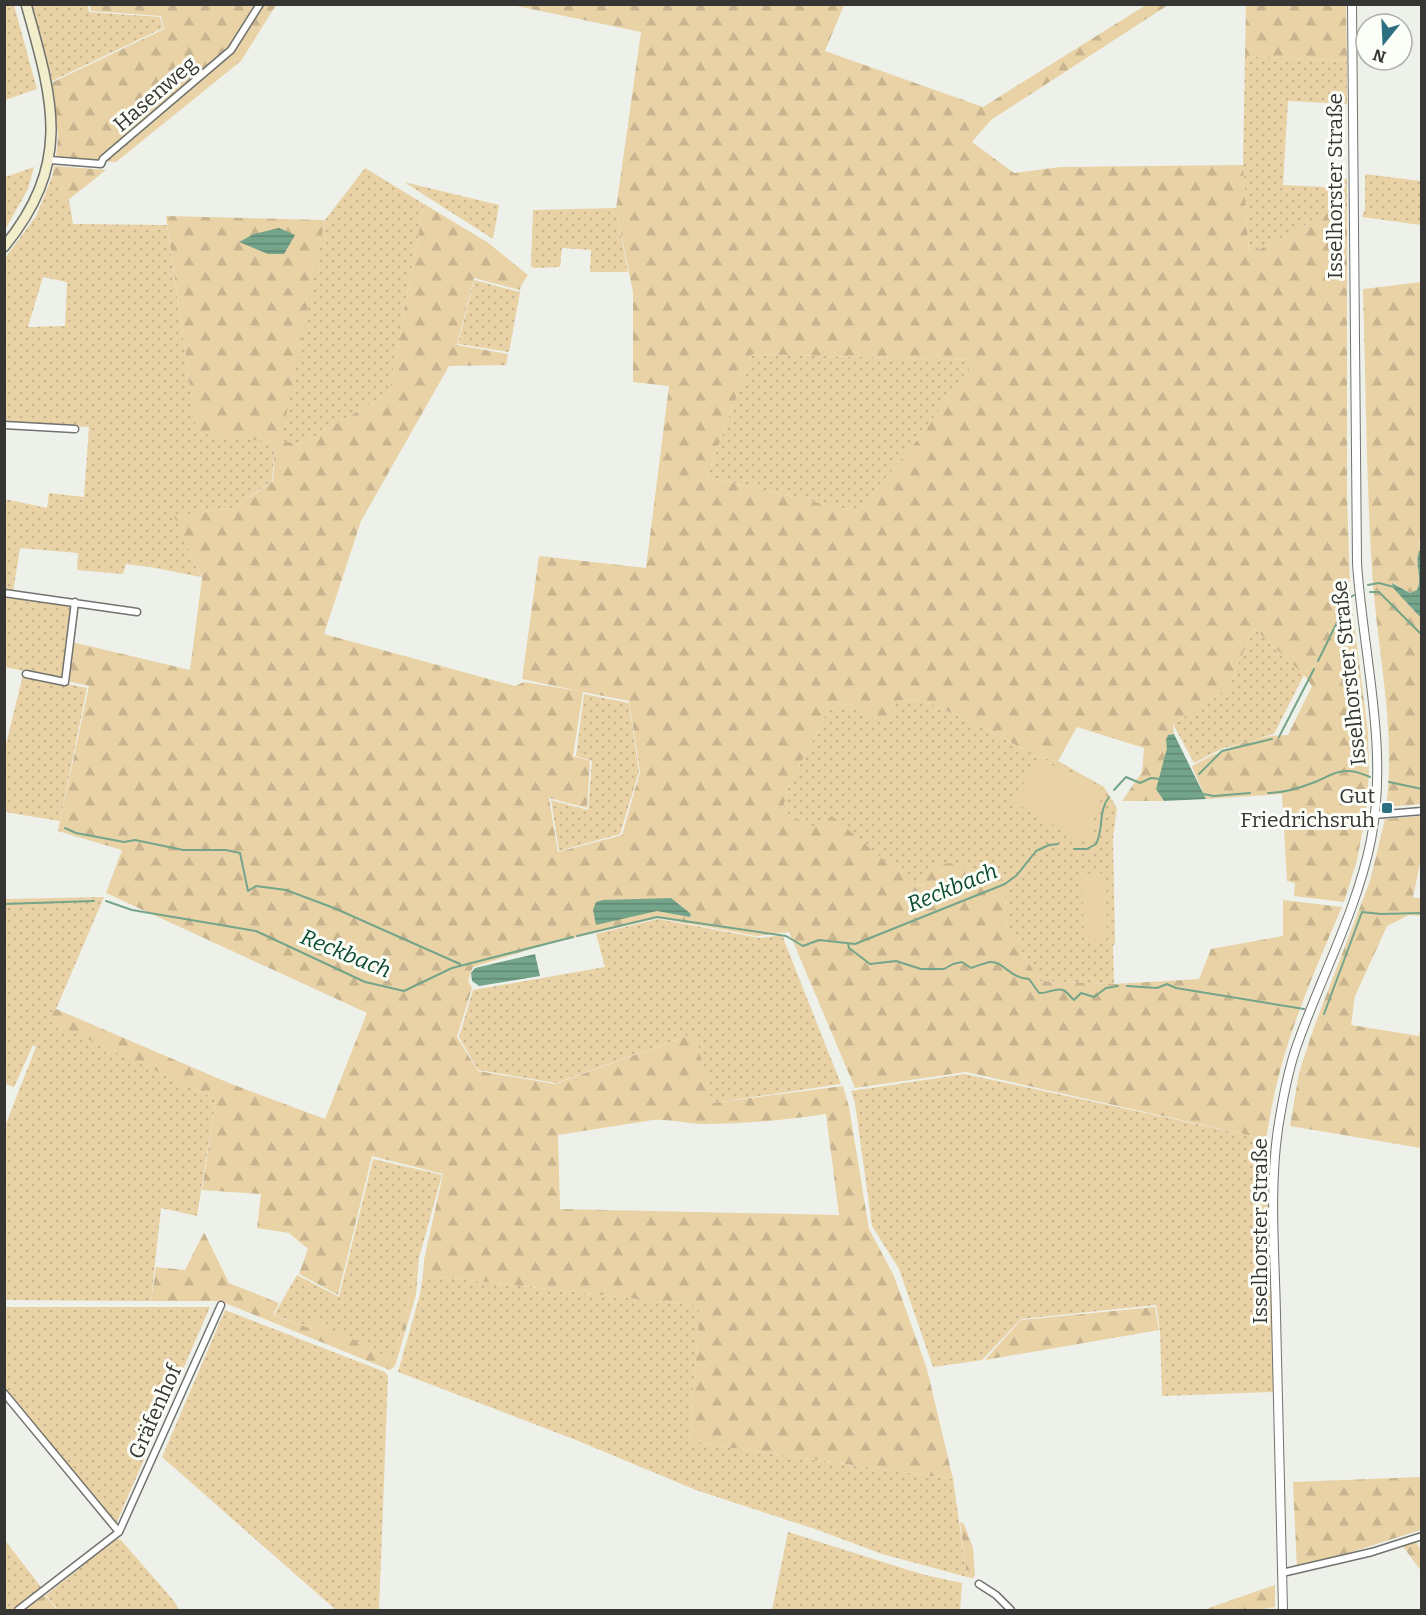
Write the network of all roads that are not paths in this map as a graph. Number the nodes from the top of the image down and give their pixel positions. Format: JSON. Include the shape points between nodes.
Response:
{"nodes":[{"id":1,"x":26,"y":4,"type":"edge"},
{"id":2,"x":260,"y":4,"type":"edge"},
{"id":3,"x":1352,"y":4,"type":"edge"},
{"id":4,"x":50,"y":160,"type":"junction"},
{"id":5,"x":4,"y":247,"type":"edge"},
{"id":6,"x":4,"y":425,"type":"edge"},
{"id":7,"x":75,"y":429,"type":"dead end"},
{"id":8,"x":4,"y":593,"type":"edge"},
{"id":9,"x":75,"y":602,"type":"junction"},
{"id":10,"x":137,"y":612,"type":"dead end"},
{"id":11,"x":26,"y":674,"type":"dead end"},
{"id":12,"x":1422,"y":811,"type":"edge"},
{"id":13,"x":1374,"y":815,"type":"junction"},
{"id":14,"x":221,"y":1305,"type":"dead end"},
{"id":15,"x":4,"y":1393,"type":"edge"},
{"id":16,"x":119,"y":1532,"type":"junction"},
{"id":17,"x":1422,"y":1536,"type":"edge"},
{"id":18,"x":1282,"y":1573,"type":"junction"},
{"id":19,"x":979,"y":1584,"type":"dead end"},
{"id":20,"x":18,"y":1611,"type":"edge"},
{"id":21,"x":1011,"y":1611,"type":"edge"},
{"id":22,"x":1283,"y":1611,"type":"edge"}],
"edges":[{"from":1,"to":4,"type":"main road","via":[[49,93]]},
{"from":2,"to":4,"type":"street","name":"Hasenweg","via":[[231,50],[101,164]]},
{"from":3,"to":13,"type":"street","name":"Isselhorster Straße","via":[[1357,563],[1376,722]]},
{"from":4,"to":5,"type":"main road","via":[[34,204]]},
{"from":6,"to":7,"type":"street"},
{"from":8,"to":9,"type":"street"},
{"from":9,"to":10,"type":"street"},
{"from":9,"to":11,"type":"street","via":[[65,682]]},
{"from":12,"to":13,"type":"street"},
{"from":13,"to":18,"type":"street","name":"Isselhorster Straße","via":[[1360,883],[1295,1052],[1278,1128],[1274,1209]]},
{"from":14,"to":16,"type":"street","name":"Gräfenhof"},
{"from":15,"to":16,"type":"street"},
{"from":16,"to":20,"type":"street","name":"Gräfenhof"},
{"from":17,"to":18,"type":"street"},
{"from":18,"to":22,"type":"street","name":"Isselhorster Straße"},
{"from":19,"to":21,"type":"street"}]}
